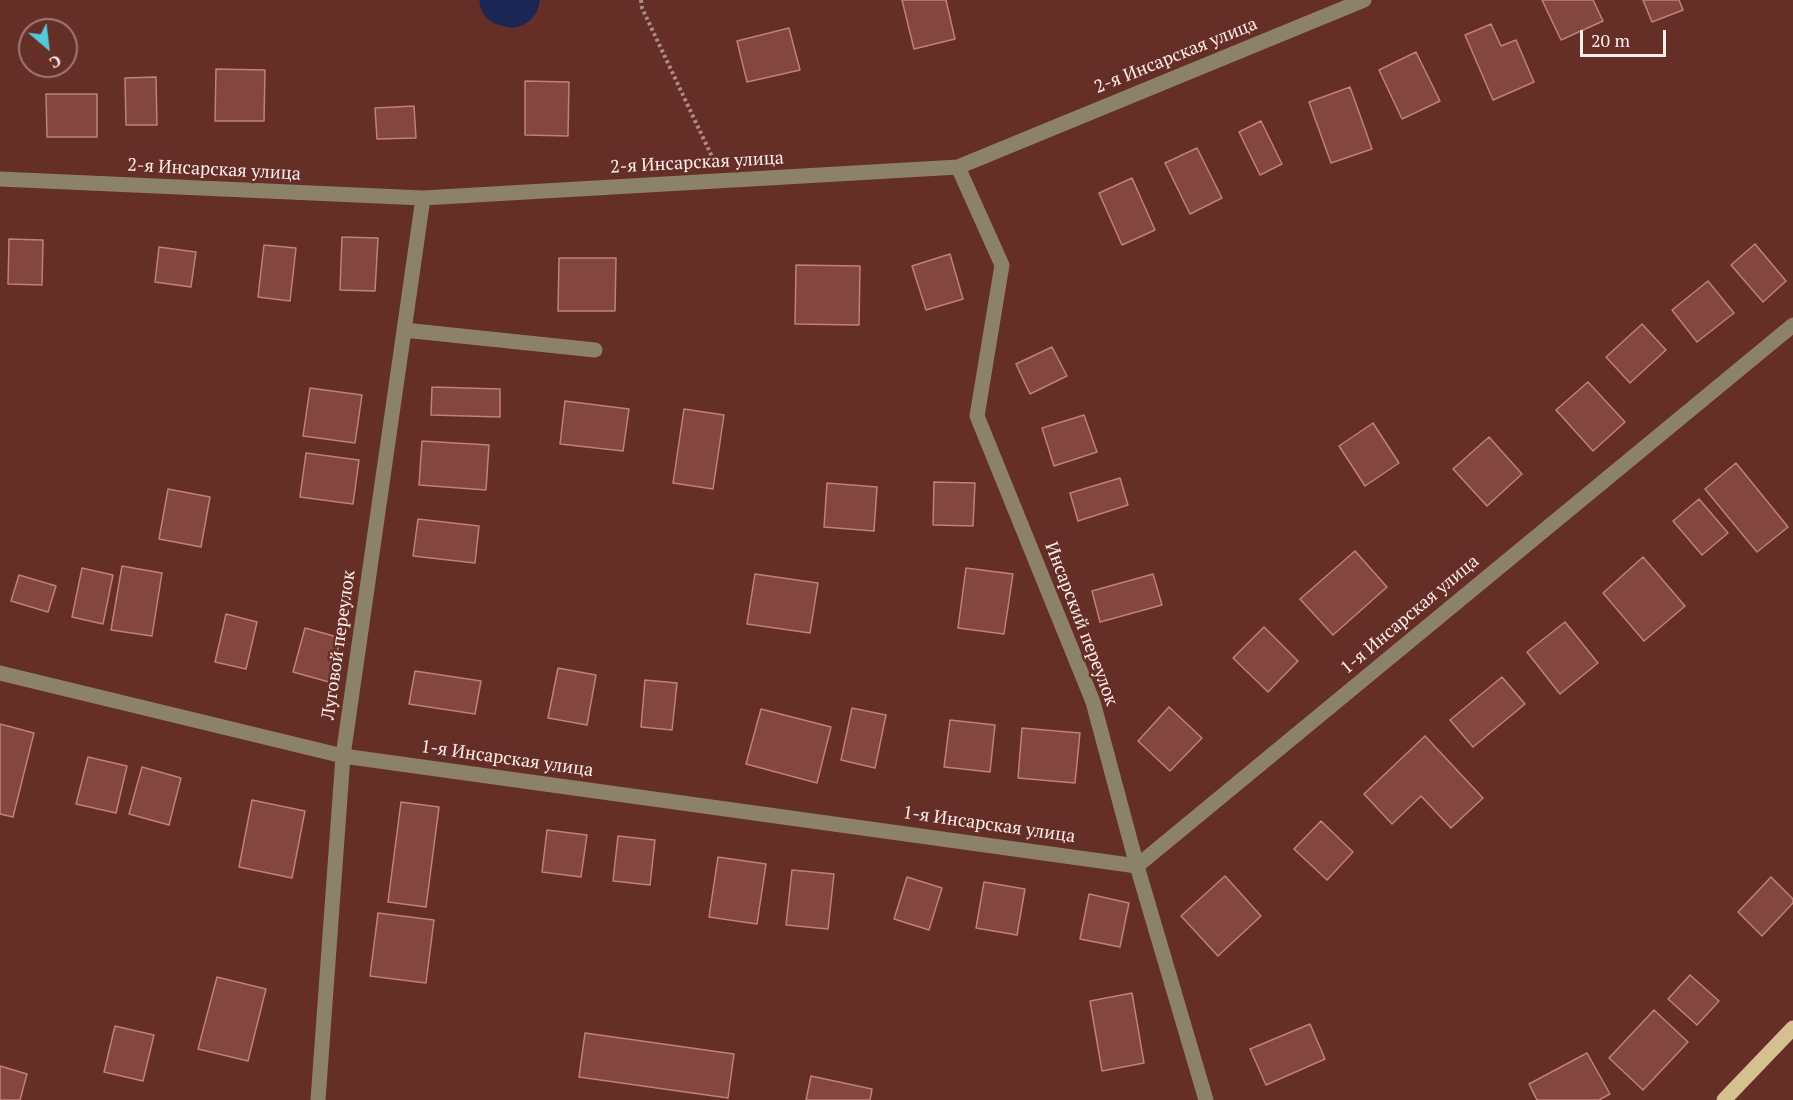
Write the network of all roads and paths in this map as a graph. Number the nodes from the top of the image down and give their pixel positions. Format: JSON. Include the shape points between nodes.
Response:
{"nodes":[{"id":1,"x":641,"y":0,"type":"edge"},
{"id":2,"x":1364,"y":0,"type":"edge"},
{"id":3,"x":958,"y":167,"type":"junction"},
{"id":4,"x":0,"y":179,"type":"edge"},
{"id":5,"x":724,"y":180,"type":"junction"},
{"id":6,"x":423,"y":198,"type":"junction"},
{"id":7,"x":1793,"y":325,"type":"edge"},
{"id":8,"x":404,"y":330,"type":"junction"},
{"id":9,"x":595,"y":350,"type":"dead end"},
{"id":10,"x":0,"y":673,"type":"edge"},
{"id":11,"x":343,"y":756,"type":"junction"},
{"id":12,"x":1137,"y":866,"type":"junction"},
{"id":13,"x":1793,"y":1028,"type":"edge"},
{"id":14,"x":318,"y":1100,"type":"edge"},
{"id":15,"x":1206,"y":1100,"type":"edge"},
{"id":16,"x":1724,"y":1100,"type":"edge"}],
"edges":[{"from":1,"to":5,"type":"path"},
{"from":2,"to":3,"type":"street","name":"2-я Инсарская улица"},
{"from":3,"to":5,"type":"street","name":"2-я Инсарская улица"},
{"from":3,"to":12,"type":"street","name":"Инсарский переулок","via":[[1002,265],[977,416],[1093,702]]},
{"from":4,"to":6,"type":"street","name":"2-я Инсарская улица"},
{"from":5,"to":6,"type":"street","name":"2-я Инсарская улица"},
{"from":6,"to":8,"type":"street","name":"Луговой переулок"},
{"from":7,"to":12,"type":"street","name":"1-я Инсарская улица"},
{"from":8,"to":9,"type":"street"},
{"from":8,"to":11,"type":"street","name":"Луговой переулок"},
{"from":10,"to":11,"type":"street","name":"1-я Инсарская улица"},
{"from":11,"to":12,"type":"street","name":"1-я Инсарская улица"},
{"from":11,"to":14,"type":"street","name":"Луговой переулок"},
{"from":12,"to":15,"type":"street","name":"Инсарский переулок"},
{"from":13,"to":16,"type":"main road"}]}
